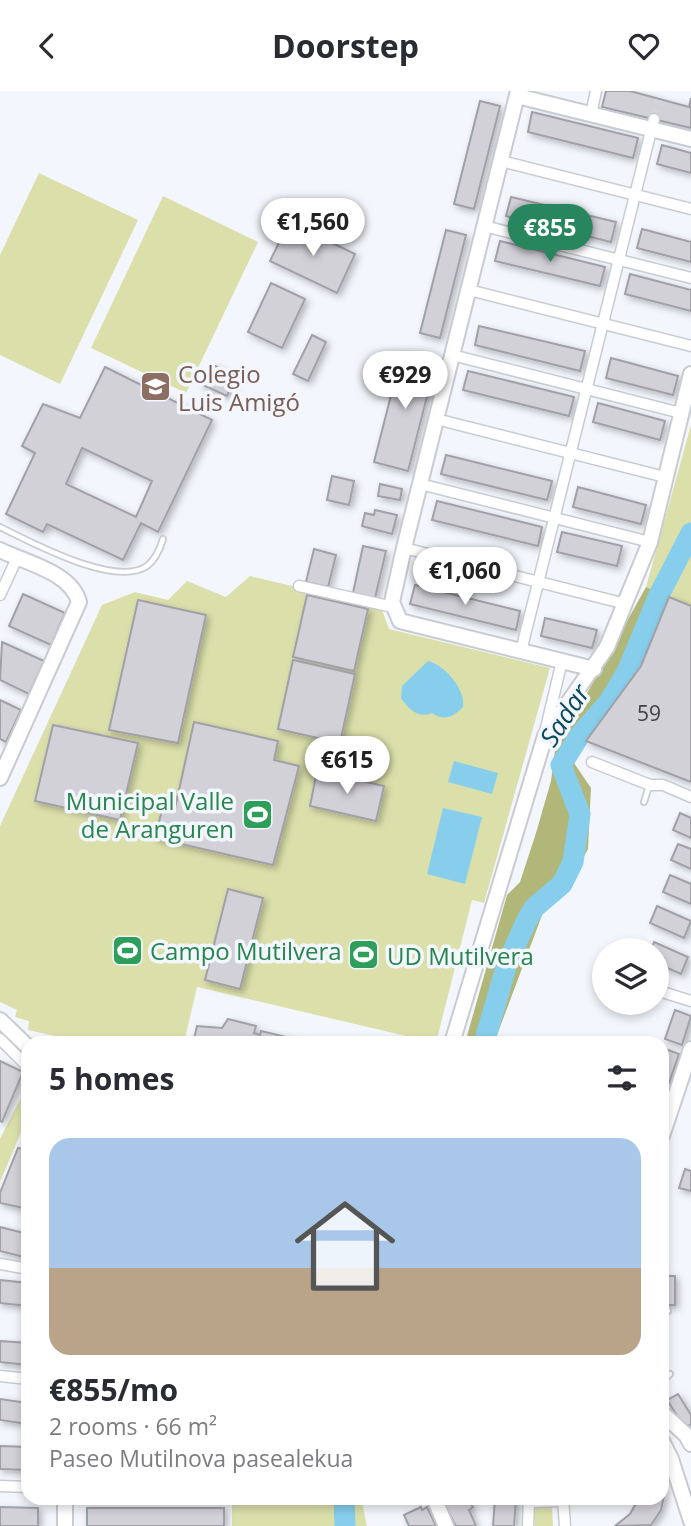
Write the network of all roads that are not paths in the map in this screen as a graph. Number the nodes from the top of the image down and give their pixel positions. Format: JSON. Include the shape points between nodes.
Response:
{"nodes":[{"id":1,"x":596,"y":91,"type":"edge"},
{"id":2,"x":518,"y":93,"type":"edge"},
{"id":3,"x":591,"y":114,"type":"junction"},
{"id":4,"x":653,"y":124,"type":"junction"},
{"id":5,"x":691,"y":139,"type":"edge"},
{"id":6,"x":501,"y":161,"type":"junction"},
{"id":7,"x":635,"y":195,"type":"junction"},
{"id":8,"x":691,"y":209,"type":"edge"},
{"id":9,"x":484,"y":226,"type":"junction"},
{"id":10,"x":619,"y":260,"type":"junction"},
{"id":11,"x":691,"y":278,"type":"edge"},
{"id":12,"x":469,"y":290,"type":"junction"},
{"id":13,"x":603,"y":323,"type":"junction"},
{"id":14,"x":691,"y":346,"type":"edge"},
{"id":15,"x":452,"y":355,"type":"junction"},
{"id":16,"x":691,"y":374,"type":"edge"},
{"id":17,"x":586,"y":389,"type":"junction"},
{"id":18,"x":681,"y":413,"type":"junction"},
{"id":19,"x":436,"y":419,"type":"junction"},
{"id":20,"x":570,"y":453,"type":"junction"},
{"id":21,"x":665,"y":477,"type":"junction"},
{"id":22,"x":420,"y":484,"type":"junction"},
{"id":23,"x":555,"y":518,"type":"junction"},
{"id":24,"x":0,"y":527,"type":"edge"},
{"id":25,"x":163,"y":539,"type":"dead end"},
{"id":26,"x":650,"y":542,"type":"junction"},
{"id":27,"x":404,"y":548,"type":"junction"},
{"id":28,"x":0,"y":550,"type":"edge"},
{"id":29,"x":17,"y":558,"type":"junction"},
{"id":30,"x":3,"y":579,"type":"edge"},
{"id":31,"x":538,"y":582,"type":"junction"},
{"id":32,"x":299,"y":586,"type":"dead end"},
{"id":33,"x":0,"y":595,"type":"edge"},
{"id":34,"x":626,"y":604,"type":"junction"},
{"id":35,"x":393,"y":610,"type":"junction"},
{"id":36,"x":521,"y":651,"type":"junction"},
{"id":37,"x":562,"y":661,"type":"junction"},
{"id":38,"x":594,"y":669,"type":"junction"},
{"id":39,"x":545,"y":736,"type":"junction"},
{"id":40,"x":592,"y":762,"type":"dead end"},
{"id":41,"x":0,"y":778,"type":"edge"},
{"id":42,"x":650,"y":785,"type":"junction"},
{"id":43,"x":691,"y":797,"type":"edge"},
{"id":44,"x":643,"y":802,"type":"dead end"},
{"id":45,"x":669,"y":994,"type":"edge"},
{"id":46,"x":691,"y":1001,"type":"edge"},
{"id":47,"x":0,"y":1020,"type":"edge"},
{"id":48,"x":454,"y":1036,"type":"edge"},
{"id":49,"x":0,"y":1039,"type":"edge"},
{"id":50,"x":21,"y":1040,"type":"edge"},
{"id":51,"x":691,"y":1049,"type":"edge"},
{"id":52,"x":21,"y":1060,"type":"edge"},
{"id":53,"x":669,"y":1115,"type":"edge"},
{"id":54,"x":0,"y":1264,"type":"edge"},
{"id":55,"x":21,"y":1268,"type":"edge"},
{"id":56,"x":0,"y":1376,"type":"edge"},
{"id":57,"x":21,"y":1378,"type":"edge"},
{"id":58,"x":669,"y":1419,"type":"edge"},
{"id":59,"x":691,"y":1444,"type":"edge"},
{"id":60,"x":669,"y":1455,"type":"edge"},
{"id":61,"x":0,"y":1486,"type":"edge"},
{"id":62,"x":21,"y":1487,"type":"edge"},
{"id":63,"x":65,"y":1505,"type":"edge"},
{"id":64,"x":439,"y":1505,"type":"edge"},
{"id":65,"x":529,"y":1505,"type":"edge"},
{"id":66,"x":563,"y":1505,"type":"edge"},
{"id":67,"x":691,"y":1521,"type":"edge"},
{"id":68,"x":65,"y":1526,"type":"edge"},
{"id":69,"x":446,"y":1526,"type":"edge"},
{"id":70,"x":528,"y":1526,"type":"edge"},
{"id":71,"x":565,"y":1526,"type":"edge"}],
"edges":[{"from":1,"to":3,"type":"street"},
{"from":2,"to":3,"type":"street"},
{"from":2,"to":6,"type":"street"},
{"from":3,"to":4,"type":"street"},
{"from":4,"to":5,"type":"street"},
{"from":4,"to":7,"type":"street"},
{"from":6,"to":7,"type":"street"},
{"from":6,"to":9,"type":"street"},
{"from":7,"to":8,"type":"street"},
{"from":7,"to":10,"type":"street"},
{"from":9,"to":10,"type":"street"},
{"from":9,"to":12,"type":"street"},
{"from":10,"to":11,"type":"street"},
{"from":10,"to":13,"type":"street"},
{"from":12,"to":13,"type":"street"},
{"from":12,"to":15,"type":"street"},
{"from":13,"to":14,"type":"street"},
{"from":13,"to":17,"type":"street"},
{"from":15,"to":17,"type":"street"},
{"from":15,"to":19,"type":"street"},
{"from":16,"to":18,"type":"street"},
{"from":17,"to":18,"type":"street"},
{"from":17,"to":20,"type":"street"},
{"from":18,"to":21,"type":"street"},
{"from":19,"to":20,"type":"street"},
{"from":19,"to":22,"type":"street"},
{"from":20,"to":21,"type":"street"},
{"from":20,"to":23,"type":"street"},
{"from":21,"to":26,"type":"street"},
{"from":22,"to":23,"type":"street"},
{"from":22,"to":27,"type":"street"},
{"from":23,"to":26,"type":"street"},
{"from":23,"to":31,"type":"street"},
{"from":24,"to":25,"type":"lane","via":[[97,570],[129,572],[146,567],[158,554]]},
{"from":26,"to":34,"type":"street"},
{"from":27,"to":31,"type":"street"},
{"from":27,"to":35,"type":"street"},
{"from":28,"to":29,"type":"street"},
{"from":29,"to":30,"type":"street"},
{"from":29,"to":41,"type":"street","via":[[63,579],[76,591],[79,603]]},
{"from":30,"to":33,"type":"street"},
{"from":31,"to":34,"type":"street"},
{"from":31,"to":36,"type":"street"},
{"from":32,"to":35,"type":"street"},
{"from":34,"to":38,"type":"street"},
{"from":35,"to":36,"type":"street","via":[[400,621]]},
{"from":36,"to":37,"type":"street"},
{"from":37,"to":38,"type":"street"},
{"from":37,"to":39,"type":"street"},
{"from":38,"to":39,"type":"street"},
{"from":39,"to":48,"type":"street"},
{"from":40,"to":42,"type":"street"},
{"from":42,"to":43,"type":"street","via":[[663,785]]},
{"from":42,"to":44,"type":"lane"},
{"from":45,"to":46,"type":"street"},
{"from":47,"to":50,"type":"street"},
{"from":49,"to":52,"type":"street"},
{"from":51,"to":53,"type":"street"},
{"from":54,"to":55,"type":"street"},
{"from":56,"to":57,"type":"street"},
{"from":58,"to":59,"type":"street"},
{"from":60,"to":67,"type":"street"},
{"from":61,"to":62,"type":"street"},
{"from":63,"to":68,"type":"street"},
{"from":64,"to":69,"type":"street"},
{"from":65,"to":70,"type":"street"},
{"from":66,"to":71,"type":"street"}]}
